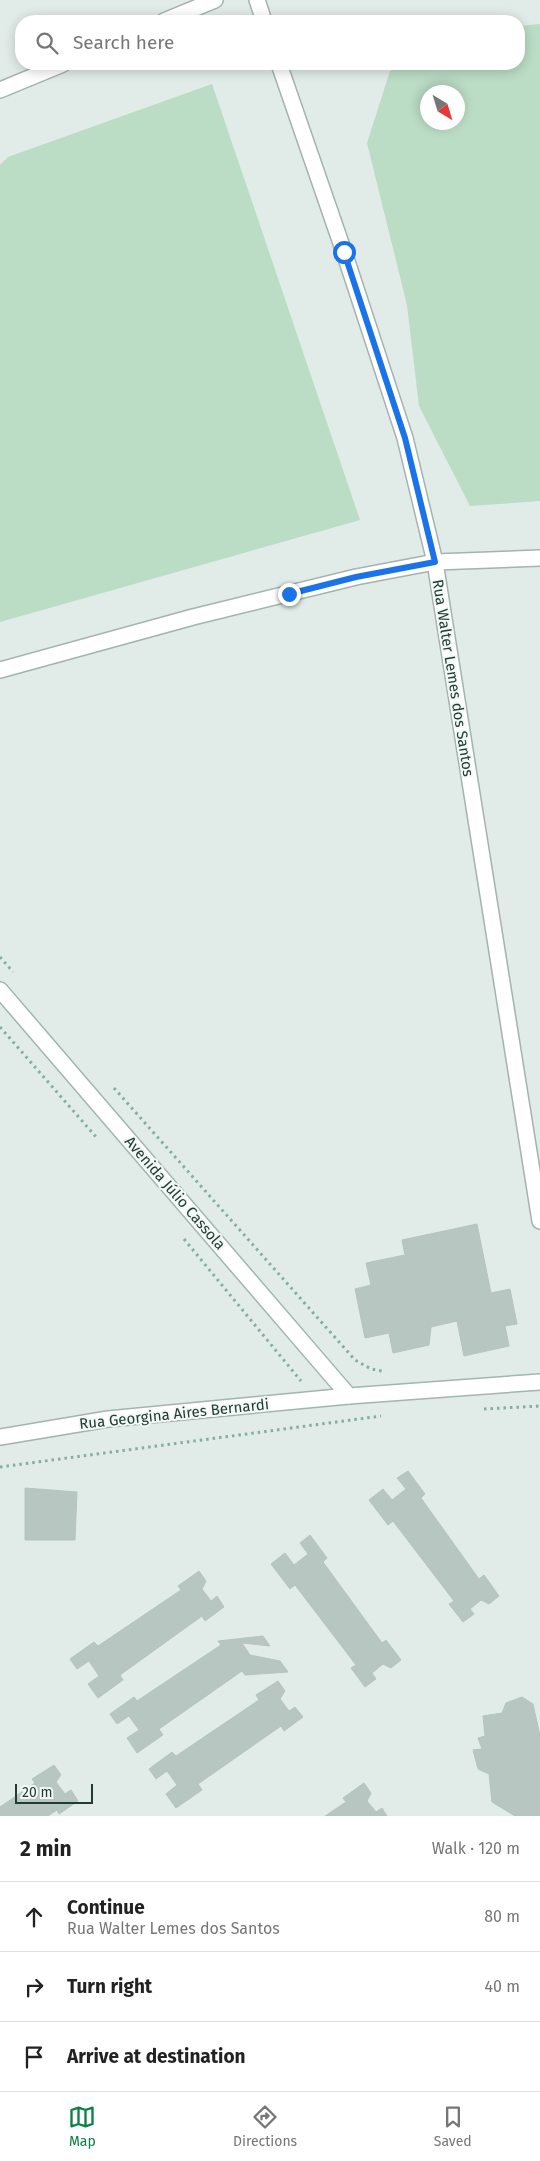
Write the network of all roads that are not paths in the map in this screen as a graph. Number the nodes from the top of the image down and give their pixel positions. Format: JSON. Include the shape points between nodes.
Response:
{"nodes":[{"id":1,"x":215,"y":0,"type":"edge"},
{"id":2,"x":257,"y":0,"type":"edge"},
{"id":3,"x":179,"y":15,"type":"edge"},
{"id":4,"x":262,"y":15,"type":"edge"},
{"id":5,"x":48,"y":70,"type":"edge"},
{"id":6,"x":281,"y":70,"type":"edge"},
{"id":7,"x":0,"y":90,"type":"edge"},
{"id":8,"x":540,"y":558,"type":"edge"},
{"id":9,"x":435,"y":562,"type":"junction"},
{"id":10,"x":0,"y":670,"type":"edge"},
{"id":11,"x":0,"y":990,"type":"edge"},
{"id":12,"x":540,"y":1221,"type":"edge"},
{"id":13,"x":540,"y":1382,"type":"edge"},
{"id":14,"x":349,"y":1396,"type":"junction"},
{"id":15,"x":0,"y":1437,"type":"edge"}],
"edges":[{"from":1,"to":3,"type":"street"},
{"from":2,"to":4,"type":"street"},
{"from":5,"to":7,"type":"street"},
{"from":6,"to":9,"type":"street","name":"Rua Walter Lemes dos Santos","via":[[405,438]]},
{"from":8,"to":9,"type":"street"},
{"from":9,"to":10,"type":"street","via":[[356,577]]},
{"from":9,"to":12,"type":"street","name":"Rua Walter Lemes dos Santos"},
{"from":11,"to":14,"type":"street","name":"Avenida Júlio Cassola"},
{"from":13,"to":14,"type":"street","name":"Rua Georgina Aires Bernardi"},
{"from":14,"to":15,"type":"street","name":"Rua Georgina Aires Bernardi","via":[[108,1419]]}]}
